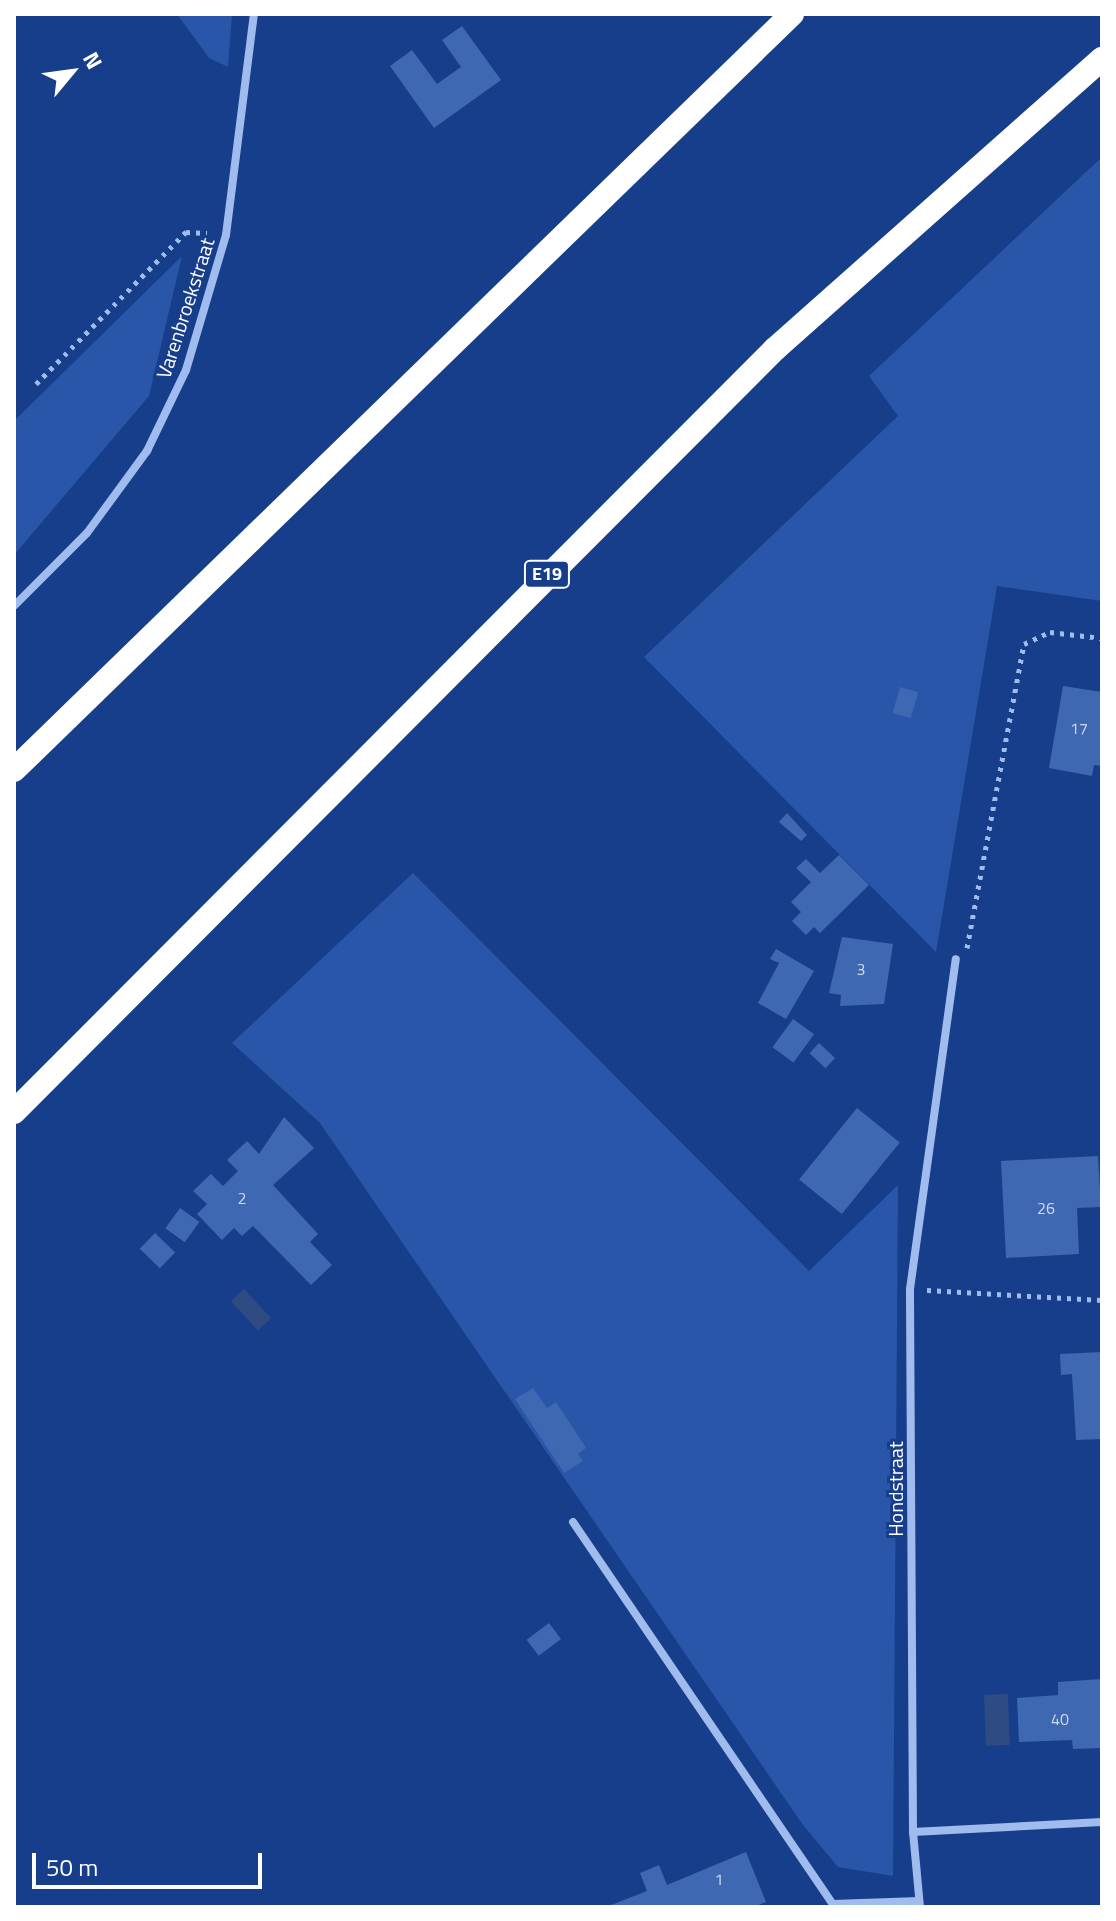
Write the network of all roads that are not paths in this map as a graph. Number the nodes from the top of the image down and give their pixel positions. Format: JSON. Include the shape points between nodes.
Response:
{"nodes":[{"id":1,"x":254,"y":14,"type":"edge"},
{"id":2,"x":792,"y":14,"type":"edge"},
{"id":3,"x":1102,"y":59,"type":"edge"},
{"id":4,"x":14,"y":606,"type":"edge"},
{"id":5,"x":14,"y":770,"type":"edge"},
{"id":6,"x":956,"y":959,"type":"road end"},
{"id":7,"x":14,"y":1112,"type":"edge"},
{"id":8,"x":573,"y":1522,"type":"dead end"},
{"id":9,"x":1102,"y":1822,"type":"edge"},
{"id":10,"x":913,"y":1832,"type":"junction"},
{"id":11,"x":920,"y":1904,"type":"edge"},
{"id":12,"x":829,"y":1905,"type":"edge"}],
"edges":[{"from":1,"to":4,"type":"street","name":"Varenbroekstraat","via":[[226,235],[186,370],[147,451],[87,533]]},
{"from":2,"to":5,"type":"highway"},
{"from":3,"to":7,"type":"highway","number":"E19","via":[[775,349]]},
{"from":6,"to":10,"type":"street","name":"Hondstraat","via":[[910,1289]]},
{"from":8,"to":12,"type":"street"},
{"from":9,"to":10,"type":"street"},
{"from":10,"to":11,"type":"street","name":"Hondstraat"},
{"from":11,"to":12,"type":"street"}]}
